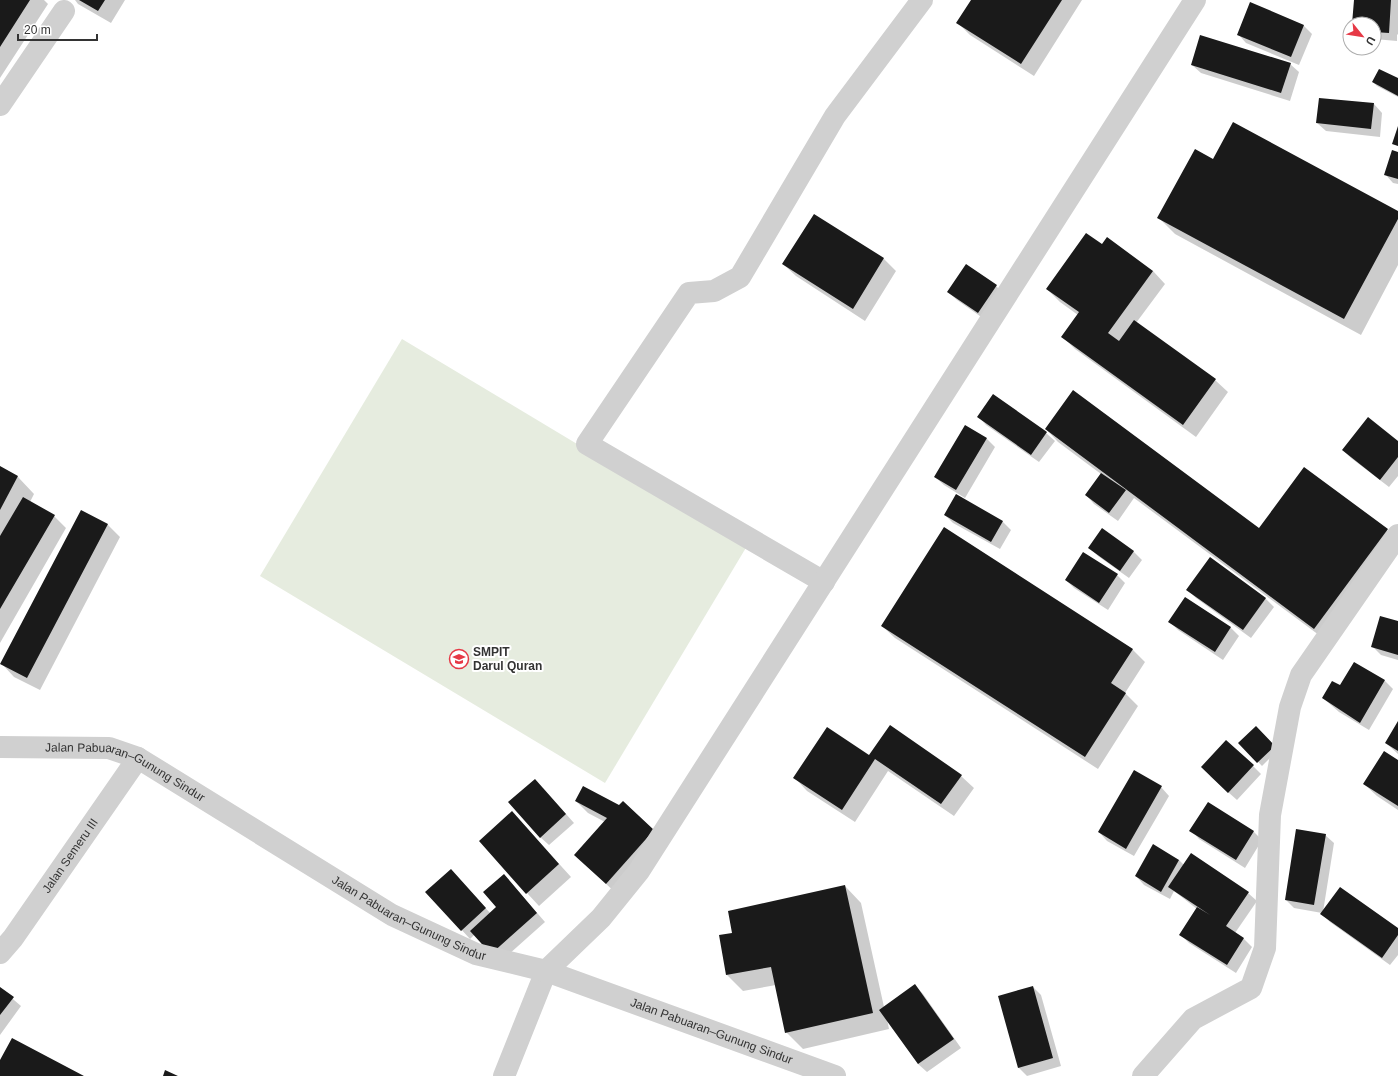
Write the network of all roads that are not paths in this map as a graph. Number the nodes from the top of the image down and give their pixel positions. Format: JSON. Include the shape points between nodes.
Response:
{"nodes":[{"id":1,"x":922,"y":0,"type":"edge"},
{"id":2,"x":1195,"y":0,"type":"edge"},
{"id":3,"x":64,"y":11,"type":"dead end"},
{"id":4,"x":0,"y":105,"type":"edge"},
{"id":5,"x":1398,"y":535,"type":"edge"},
{"id":6,"x":824,"y":582,"type":"junction"},
{"id":7,"x":0,"y":747,"type":"edge"},
{"id":8,"x":138,"y":758,"type":"junction"},
{"id":9,"x":0,"y":952,"type":"edge"},
{"id":10,"x":546,"y":970,"type":"junction"},
{"id":11,"x":504,"y":1076,"type":"edge"},
{"id":12,"x":835,"y":1076,"type":"edge"},
{"id":13,"x":1143,"y":1076,"type":"edge"}],
"edges":[{"from":1,"to":6,"type":"street","via":[[835,116],[740,277],[714,291],[689,293],[587,444]]},
{"from":2,"to":6,"type":"street"},
{"from":3,"to":4,"type":"street"},
{"from":5,"to":13,"type":"street","via":[[1301,675],[1290,707],[1270,815],[1265,948],[1251,988],[1193,1019]]},
{"from":6,"to":10,"type":"street","via":[[639,871],[601,918]]},
{"from":7,"to":8,"type":"street","name":"Jalan Pabuaran–Gunung Sindur","via":[[109,748]]},
{"from":8,"to":9,"type":"street","name":"Jalan Semeru III","via":[[14,938]]},
{"from":8,"to":10,"type":"street","name":"Jalan Pabuaran–Gunung Sindur","via":[[392,915],[476,954]]},
{"from":10,"to":11,"type":"street"},
{"from":10,"to":12,"type":"street","name":"Jalan Pabuaran–Gunung Sindur"}]}
